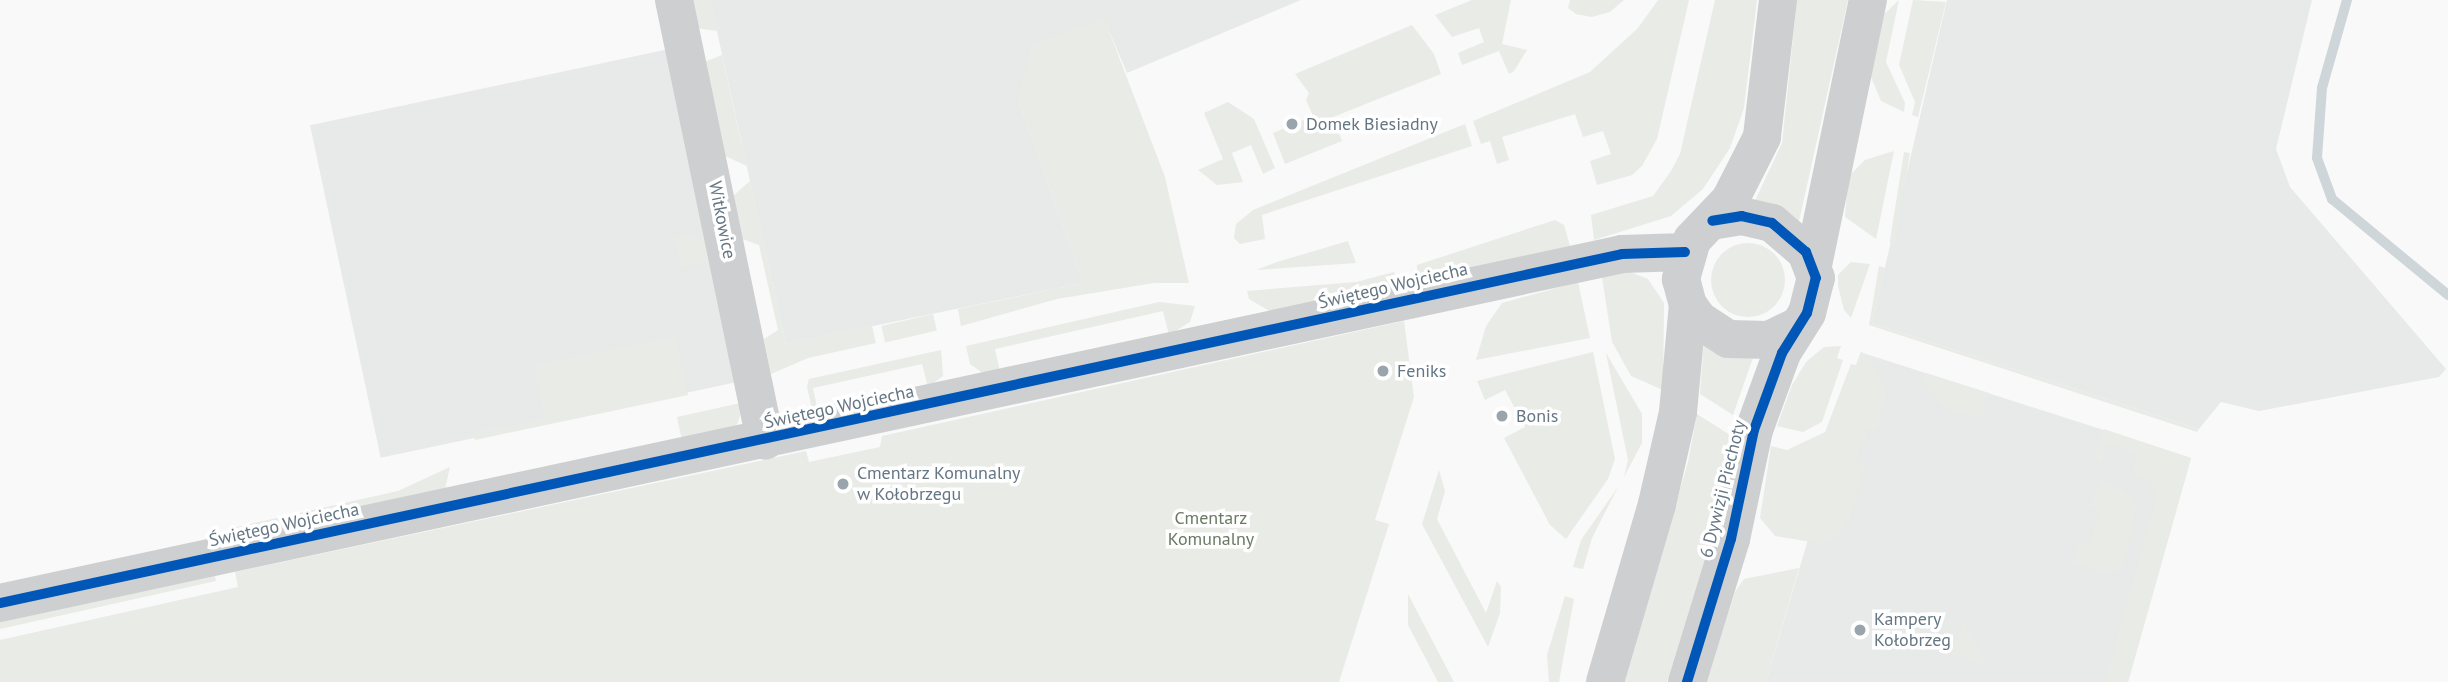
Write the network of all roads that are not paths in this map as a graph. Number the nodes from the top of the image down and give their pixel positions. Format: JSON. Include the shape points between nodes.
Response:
{"nodes":[{"id":1,"x":674,"y":0,"type":"edge"},
{"id":2,"x":1777,"y":0,"type":"edge"},
{"id":3,"x":1868,"y":0,"type":"edge"},
{"id":4,"x":1712,"y":221,"type":"junction"},
{"id":5,"x":1685,"y":252,"type":"junction"},
{"id":6,"x":1813,"y":265,"type":"junction"},
{"id":7,"x":1688,"y":305,"type":"junction"},
{"id":8,"x":1794,"y":328,"type":"junction"},
{"id":9,"x":765,"y":441,"type":"junction"},
{"id":10,"x":0,"y":603,"type":"edge"},
{"id":11,"x":1605,"y":682,"type":"edge"},
{"id":12,"x":1687,"y":682,"type":"edge"}],
"edges":[{"from":1,"to":9,"type":"street","name":"Witkowice"},
{"from":2,"to":4,"type":"street","via":[[1762,137],[1743,180]]},
{"from":3,"to":6,"type":"street","name":"6 Dywizji Piechoty"},
{"from":4,"to":5,"type":"street"},
{"from":4,"to":6,"type":"street","via":[[1742,216],[1772,223],[1797,240]]},
{"from":5,"to":7,"type":"street","via":[[1681,279]]},
{"from":5,"to":9,"type":"street","name":"Świętego Wojciecha","via":[[1622,254]]},
{"from":6,"to":8,"type":"street","name":"6 Dywizji Piechoty","via":[[1814,296]]},
{"from":7,"to":8,"type":"street","via":[[1712,331],[1742,342],[1769,341]]},
{"from":7,"to":11,"type":"street","via":[[1678,412],[1657,504]]},
{"from":8,"to":12,"type":"street","name":"6 Dywizji Piechoty","via":[[1754,430],[1731,539]]},
{"from":9,"to":10,"type":"street","name":"Świętego Wojciecha"}]}
